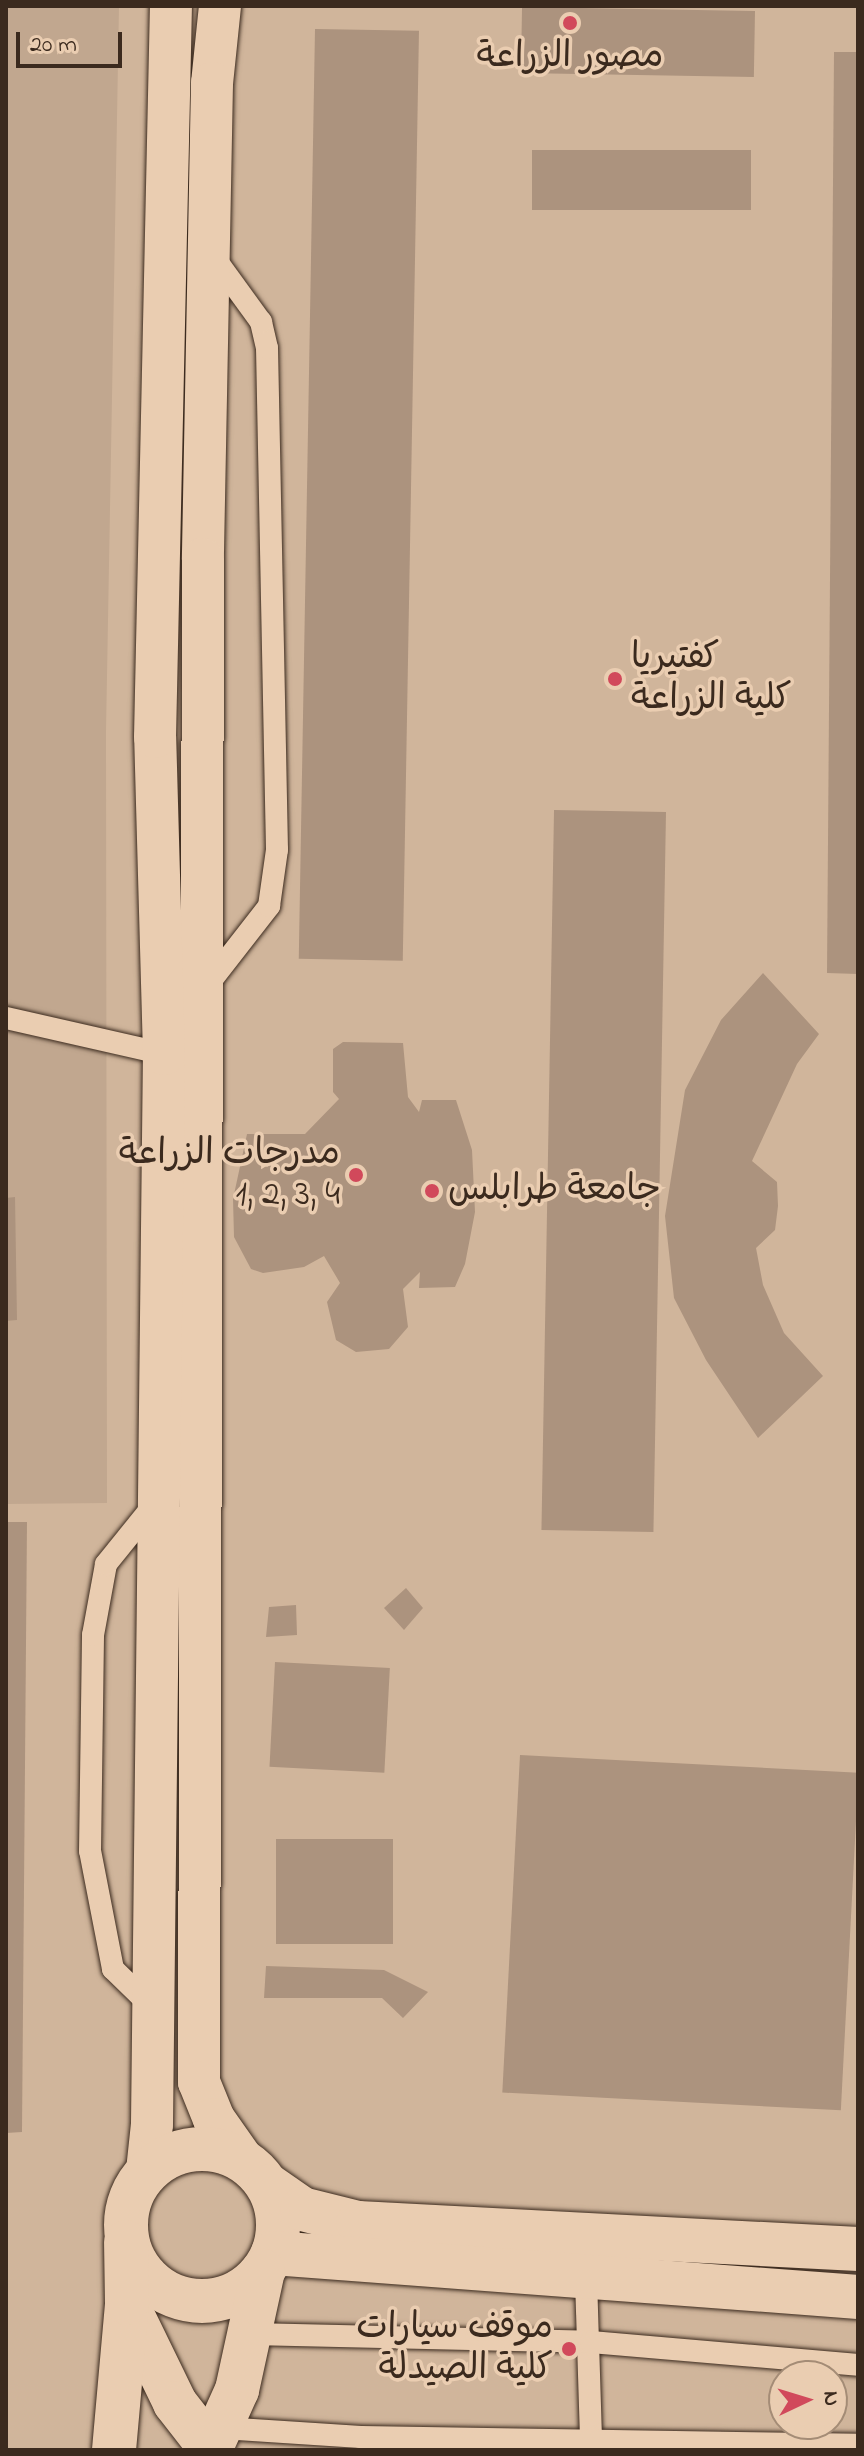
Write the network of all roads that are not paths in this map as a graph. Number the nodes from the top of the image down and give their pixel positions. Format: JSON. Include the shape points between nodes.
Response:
{"nodes":[{"id":1,"x":171,"y":6,"type":"edge"},
{"id":2,"x":220,"y":6,"type":"edge"},
{"id":3,"x":210,"y":252,"type":"junction"},
{"id":4,"x":204,"y":989,"type":"junction"},
{"id":5,"x":6,"y":1018,"type":"edge"},
{"id":6,"x":164,"y":1054,"type":"junction"},
{"id":7,"x":158,"y":1500,"type":"junction"},
{"id":8,"x":153,"y":2008,"type":"junction"},
{"id":9,"x":147,"y":2171,"type":"junction"},
{"id":10,"x":255,"y":2173,"type":"junction"},
{"id":11,"x":126,"y":2235,"type":"junction"},
{"id":12,"x":858,"y":2249,"type":"edge"},
{"id":13,"x":268,"y":2262,"type":"junction"},
{"id":14,"x":586,"y":2279,"type":"junction"},
{"id":15,"x":858,"y":2297,"type":"edge"},
{"id":16,"x":127,"y":2303,"type":"junction"},
{"id":17,"x":251,"y":2334,"type":"junction"},
{"id":18,"x":591,"y":2342,"type":"junction"},
{"id":19,"x":858,"y":2365,"type":"edge"},
{"id":20,"x":591,"y":2441,"type":"junction"},
{"id":21,"x":214,"y":2444,"type":"edge"},
{"id":22,"x":858,"y":2445,"type":"edge"},
{"id":23,"x":114,"y":2450,"type":"edge"}],
"edges":[{"from":1,"to":6,"type":"street","via":[[155,737]]},
{"from":2,"to":3,"type":"street","via":[[212,83]]},
{"from":3,"to":4,"type":"street","via":[[203,559]]},
{"from":3,"to":4,"type":"lane","via":[[261,322],[267,348],[277,850],[269,906]]},
{"from":4,"to":10,"type":"street","via":[[199,2082],[214,2119]]},
{"from":5,"to":6,"type":"lane"},
{"from":6,"to":7,"type":"street"},
{"from":7,"to":8,"type":"street"},
{"from":7,"to":8,"type":"lane","via":[[106,1564],[93,1635],[90,1851],[113,1969]]},
{"from":8,"to":9,"type":"street"},
{"from":9,"to":10,"type":"street","via":[[187,2150],[210,2148]]},
{"from":9,"to":11,"type":"street","via":[[129,2201]]},
{"from":10,"to":12,"type":"street","via":[[302,2209],[358,2223]]},
{"from":10,"to":13,"type":"street","via":[[278,2231]]},
{"from":11,"to":13,"type":"street","via":[[146,2277],[184,2299],[227,2297]]},
{"from":11,"to":16,"type":"street"},
{"from":13,"to":14,"type":"street"},
{"from":13,"to":17,"type":"street"},
{"from":14,"to":15,"type":"street"},
{"from":14,"to":18,"type":"lane"},
{"from":16,"to":21,"type":"street","via":[[175,2403]]},
{"from":16,"to":23,"type":"street"},
{"from":17,"to":18,"type":"lane"},
{"from":17,"to":21,"type":"street"},
{"from":18,"to":19,"type":"lane"},
{"from":18,"to":20,"type":"lane"},
{"from":20,"to":21,"type":"lane","via":[[280,2435]]},
{"from":20,"to":22,"type":"lane"}]}
